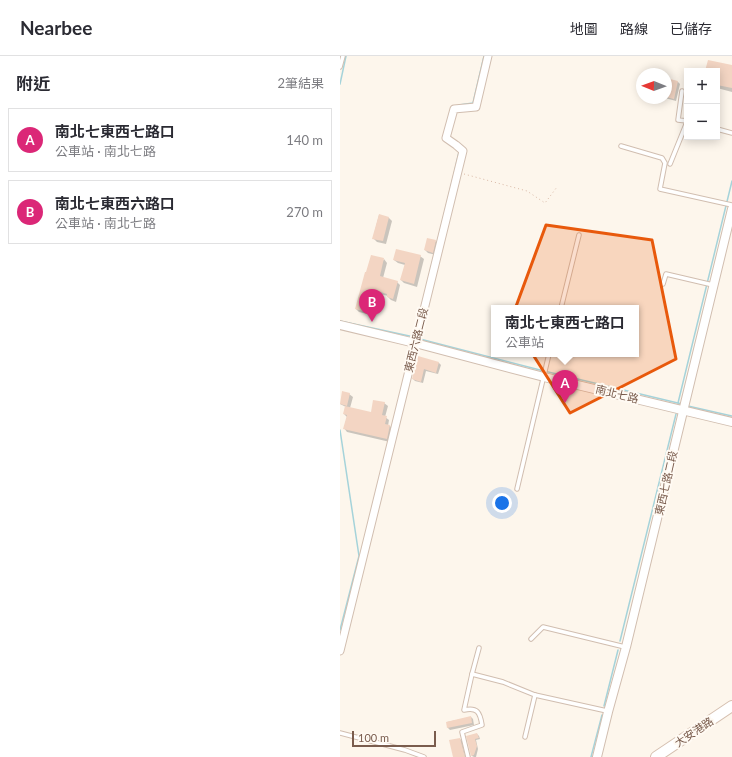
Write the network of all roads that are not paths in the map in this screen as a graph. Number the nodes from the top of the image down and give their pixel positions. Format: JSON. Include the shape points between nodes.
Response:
{"nodes":[{"id":1,"x":343,"y":56,"type":"edge"},
{"id":2,"x":488,"y":56,"type":"edge"},
{"id":3,"x":340,"y":67,"type":"edge"},
{"id":4,"x":682,"y":91,"type":"dead end"},
{"id":5,"x":684,"y":121,"type":"edge"},
{"id":6,"x":684,"y":129,"type":"edge"},
{"id":7,"x":720,"y":130,"type":"edge"},
{"id":8,"x":732,"y":133,"type":"edge"},
{"id":9,"x":621,"y":146,"type":"dead end"},
{"id":10,"x":670,"y":164,"type":"dead end"},
{"id":11,"x":732,"y":205,"type":"edge"},
{"id":12,"x":732,"y":209,"type":"edge"},
{"id":13,"x":729,"y":233,"type":"edge"},
{"id":14,"x":579,"y":235,"type":"dead end"},
{"id":15,"x":663,"y":284,"type":"dead end"},
{"id":16,"x":714,"y":286,"type":"junction"},
{"id":17,"x":562,"y":305,"type":"edge"},
{"id":18,"x":340,"y":325,"type":"edge"},
{"id":19,"x":415,"y":343,"type":"junction"},
{"id":20,"x":548,"y":357,"type":"edge"},
{"id":21,"x":544,"y":377,"type":"junction"},
{"id":22,"x":683,"y":410,"type":"junction"},
{"id":23,"x":732,"y":422,"type":"edge"},
{"id":24,"x":517,"y":488,"type":"dead end"},
{"id":25,"x":531,"y":639,"type":"dead end"},
{"id":26,"x":626,"y":647,"type":"junction"},
{"id":27,"x":479,"y":648,"type":"dead end"},
{"id":28,"x":340,"y":651,"type":"edge"},
{"id":29,"x":472,"y":674,"type":"junction"},
{"id":30,"x":535,"y":695,"type":"junction"},
{"id":31,"x":732,"y":706,"type":"edge"},
{"id":32,"x":608,"y":712,"type":"junction"},
{"id":33,"x":340,"y":733,"type":"edge"},
{"id":34,"x":525,"y":737,"type":"dead end"},
{"id":35,"x":424,"y":757,"type":"edge"},
{"id":36,"x":468,"y":757,"type":"edge"},
{"id":37,"x":597,"y":757,"type":"edge"},
{"id":38,"x":656,"y":757,"type":"edge"}],
"edges":[{"from":1,"to":3,"type":"lane"},
{"from":2,"to":19,"type":"street","name":"東西六路二段","via":[[476,107],[454,109],[446,138],[462,151]]},
{"from":4,"to":5,"type":"lane","via":[[678,120]]},
{"from":6,"to":10,"type":"lane"},
{"from":7,"to":8,"type":"lane"},
{"from":9,"to":11,"type":"lane","via":[[662,158],[665,163],[660,189]]},
{"from":12,"to":13,"type":"street","name":"東西七路二段"},
{"from":13,"to":16,"type":"street","name":"東西七路二段"},
{"from":14,"to":17,"type":"lane"},
{"from":15,"to":16,"type":"lane","via":[[666,274]]},
{"from":16,"to":22,"type":"street","name":"東西七路二段"},
{"from":18,"to":19,"type":"street","name":"南北七路"},
{"from":19,"to":21,"type":"street","name":"南北七路"},
{"from":19,"to":28,"type":"street","name":"東西六路二段"},
{"from":20,"to":21,"type":"lane"},
{"from":21,"to":22,"type":"street","name":"南北七路"},
{"from":21,"to":24,"type":"lane"},
{"from":22,"to":23,"type":"street","name":"南北七路"},
{"from":22,"to":26,"type":"street","name":"東西七路二段"},
{"from":25,"to":26,"type":"lane","via":[[543,627]]},
{"from":26,"to":32,"type":"street","name":"東西七路二段"},
{"from":27,"to":29,"type":"lane"},
{"from":29,"to":30,"type":"lane","via":[[503,682]]},
{"from":29,"to":36,"type":"lane","via":[[464,710],[476,710],[481,717],[482,725],[462,732]]},
{"from":30,"to":32,"type":"lane"},
{"from":30,"to":34,"type":"lane"},
{"from":31,"to":38,"type":"main road","name":"大安港路"},
{"from":32,"to":37,"type":"street","name":"東西七路二段"},
{"from":33,"to":35,"type":"lane"}]}
